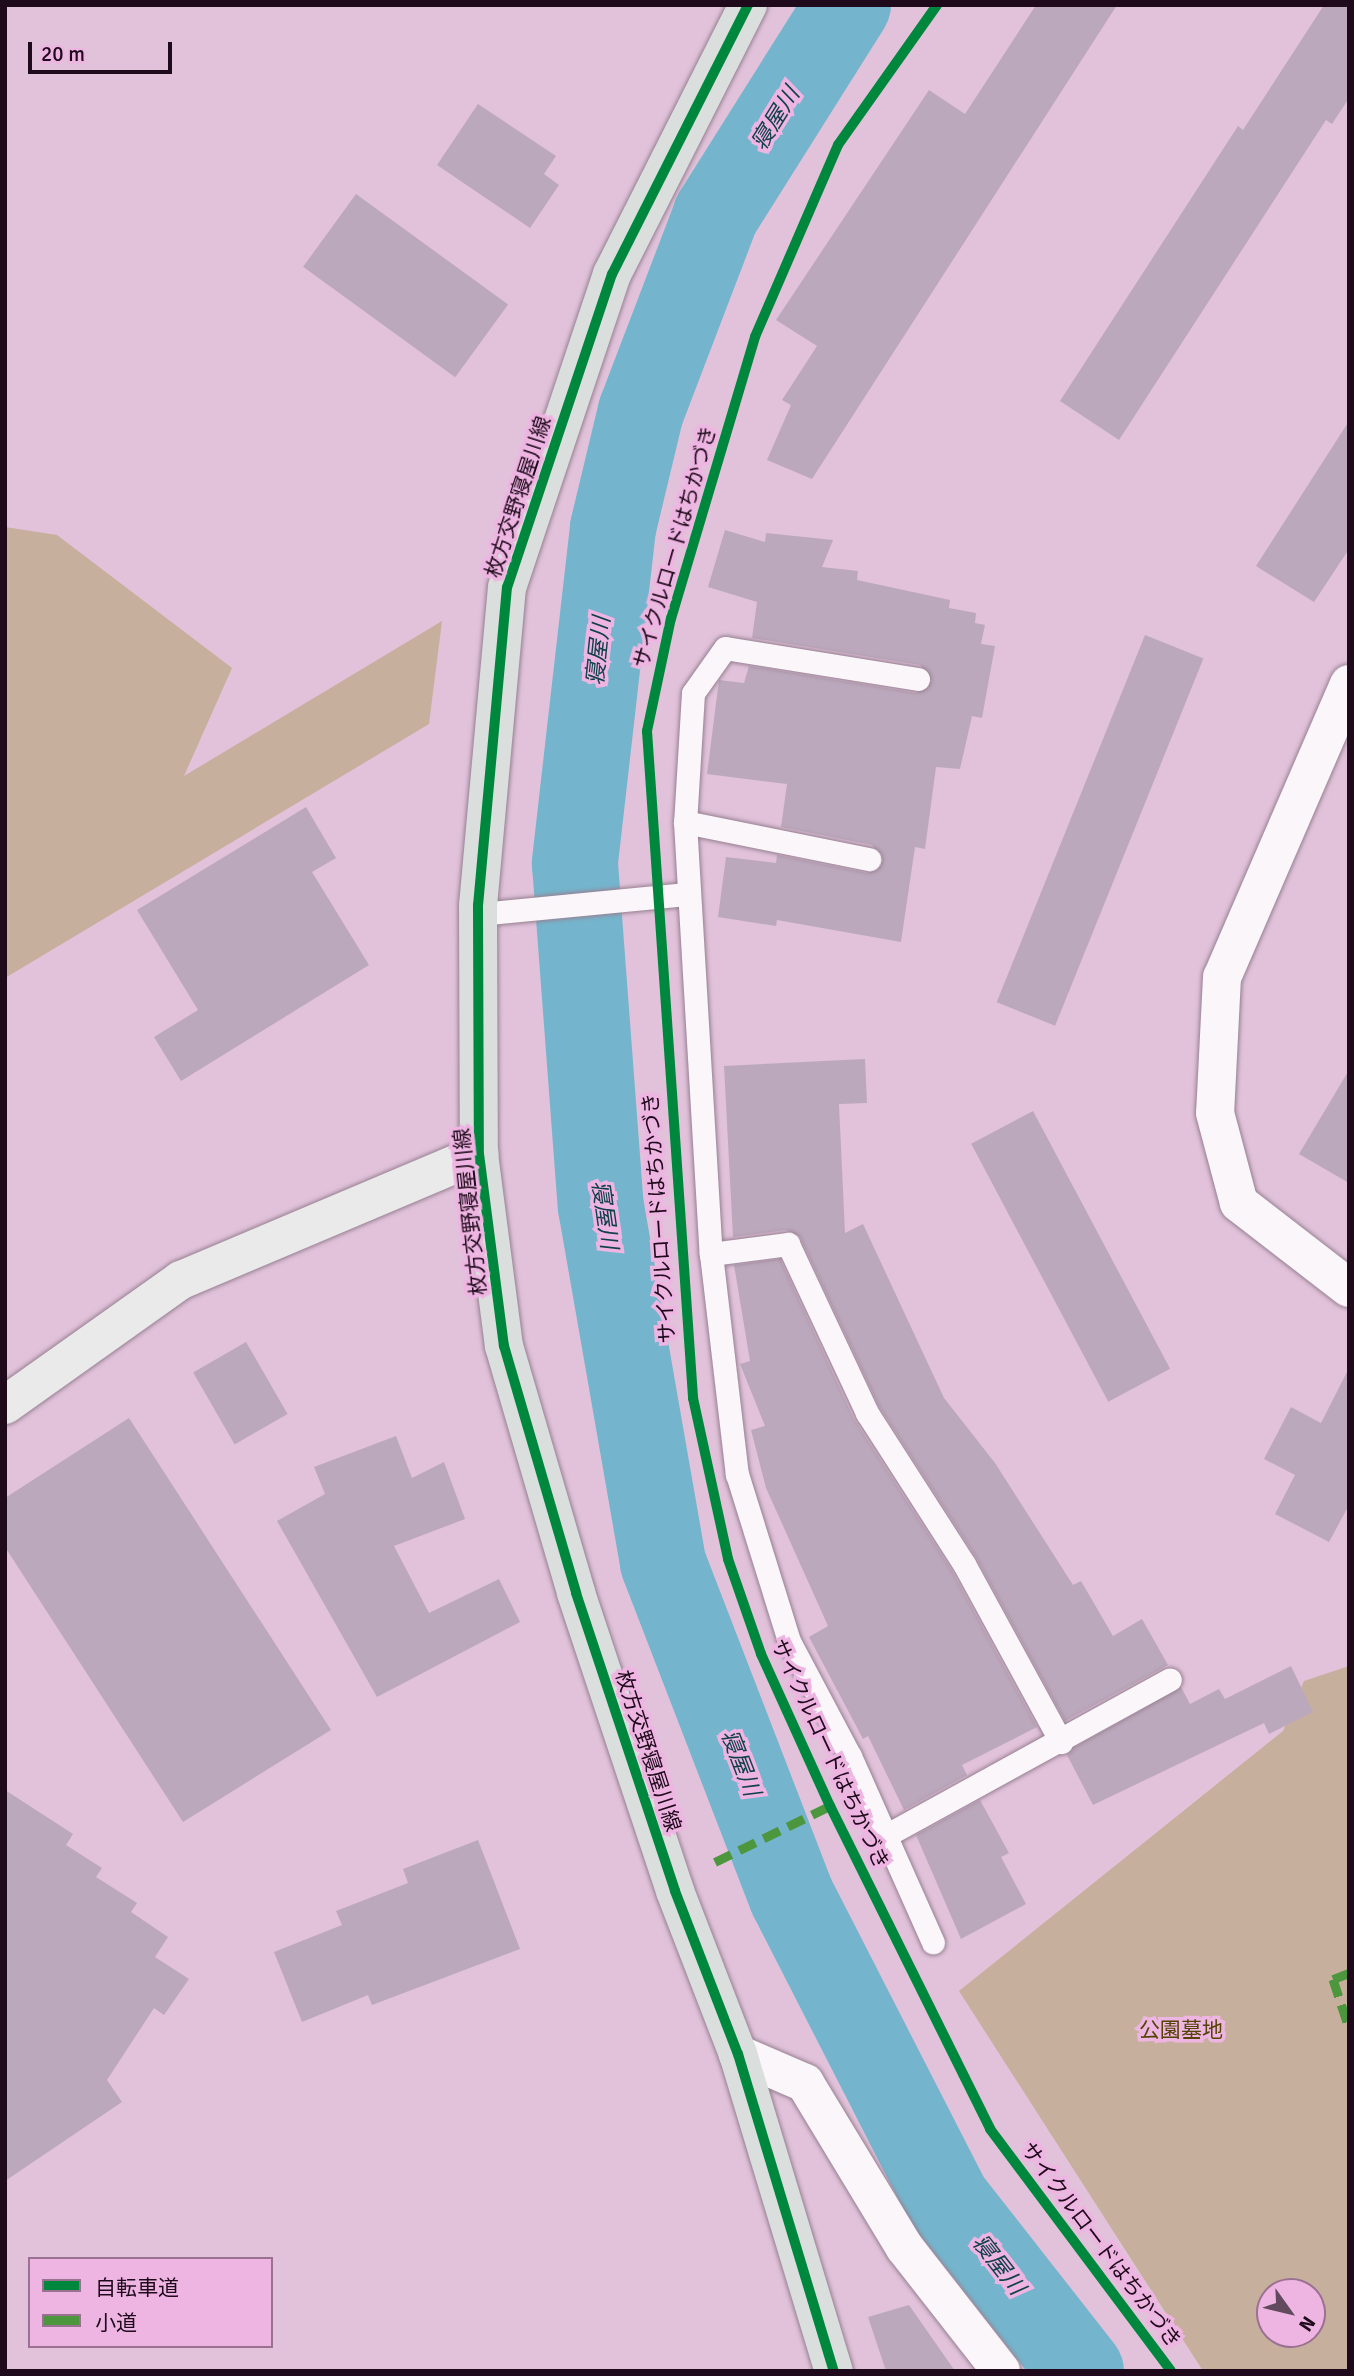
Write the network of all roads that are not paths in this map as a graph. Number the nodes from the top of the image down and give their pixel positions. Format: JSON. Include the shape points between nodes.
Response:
{"nodes":[{"id":1,"x":748,"y":5,"type":"edge"},
{"id":2,"x":918,"y":679,"type":"dead end"},
{"id":3,"x":1349,"y":684,"type":"edge"},
{"id":4,"x":685,"y":822,"type":"junction"},
{"id":5,"x":869,"y":859,"type":"dead end"},
{"id":6,"x":688,"y":894,"type":"junction"},
{"id":7,"x":479,"y":914,"type":"junction"},
{"id":8,"x":479,"y":1154,"type":"junction"},
{"id":9,"x":711,"y":1254,"type":"junction"},
{"id":10,"x":1349,"y":1288,"type":"edge"},
{"id":11,"x":5,"y":1405,"type":"edge"},
{"id":12,"x":1170,"y":1679,"type":"dead end"},
{"id":13,"x":1061,"y":1742,"type":"junction"},
{"id":14,"x":885,"y":1836,"type":"junction"},
{"id":15,"x":933,"y":1942,"type":"dead end"},
{"id":16,"x":738,"y":2054,"type":"junction"},
{"id":17,"x":834,"y":2371,"type":"edge"},
{"id":18,"x":1001,"y":2371,"type":"edge"}],
"edges":[{"from":1,"to":7,"type":"main road","name":"枚方交野寝屋川線","via":[[612,274],[507,587]]},
{"from":2,"to":4,"type":"lane","via":[[724,648],[693,693]]},
{"from":3,"to":10,"type":"street","via":[[1222,977],[1215,1113],[1240,1203]]},
{"from":4,"to":5,"type":"lane"},
{"from":4,"to":6,"type":"lane"},
{"from":6,"to":7,"type":"lane"},
{"from":6,"to":9,"type":"lane"},
{"from":7,"to":8,"type":"main road","name":"枚方交野寝屋川線"},
{"from":8,"to":11,"type":"street","via":[[181,1280]]},
{"from":8,"to":16,"type":"main road","name":"枚方交野寝屋川線","via":[[508,1359],[576,1593],[675,1891]]},
{"from":9,"to":13,"type":"lane","via":[[788,1244],[867,1413],[964,1564]]},
{"from":9,"to":14,"type":"lane","via":[[737,1474],[789,1641]]},
{"from":12,"to":13,"type":"lane"},
{"from":13,"to":14,"type":"lane"},
{"from":14,"to":15,"type":"lane"},
{"from":16,"to":17,"type":"main road","name":"枚方交野寝屋川線"},
{"from":16,"to":18,"type":"street","via":[[805,2083],[905,2249]]}]}
